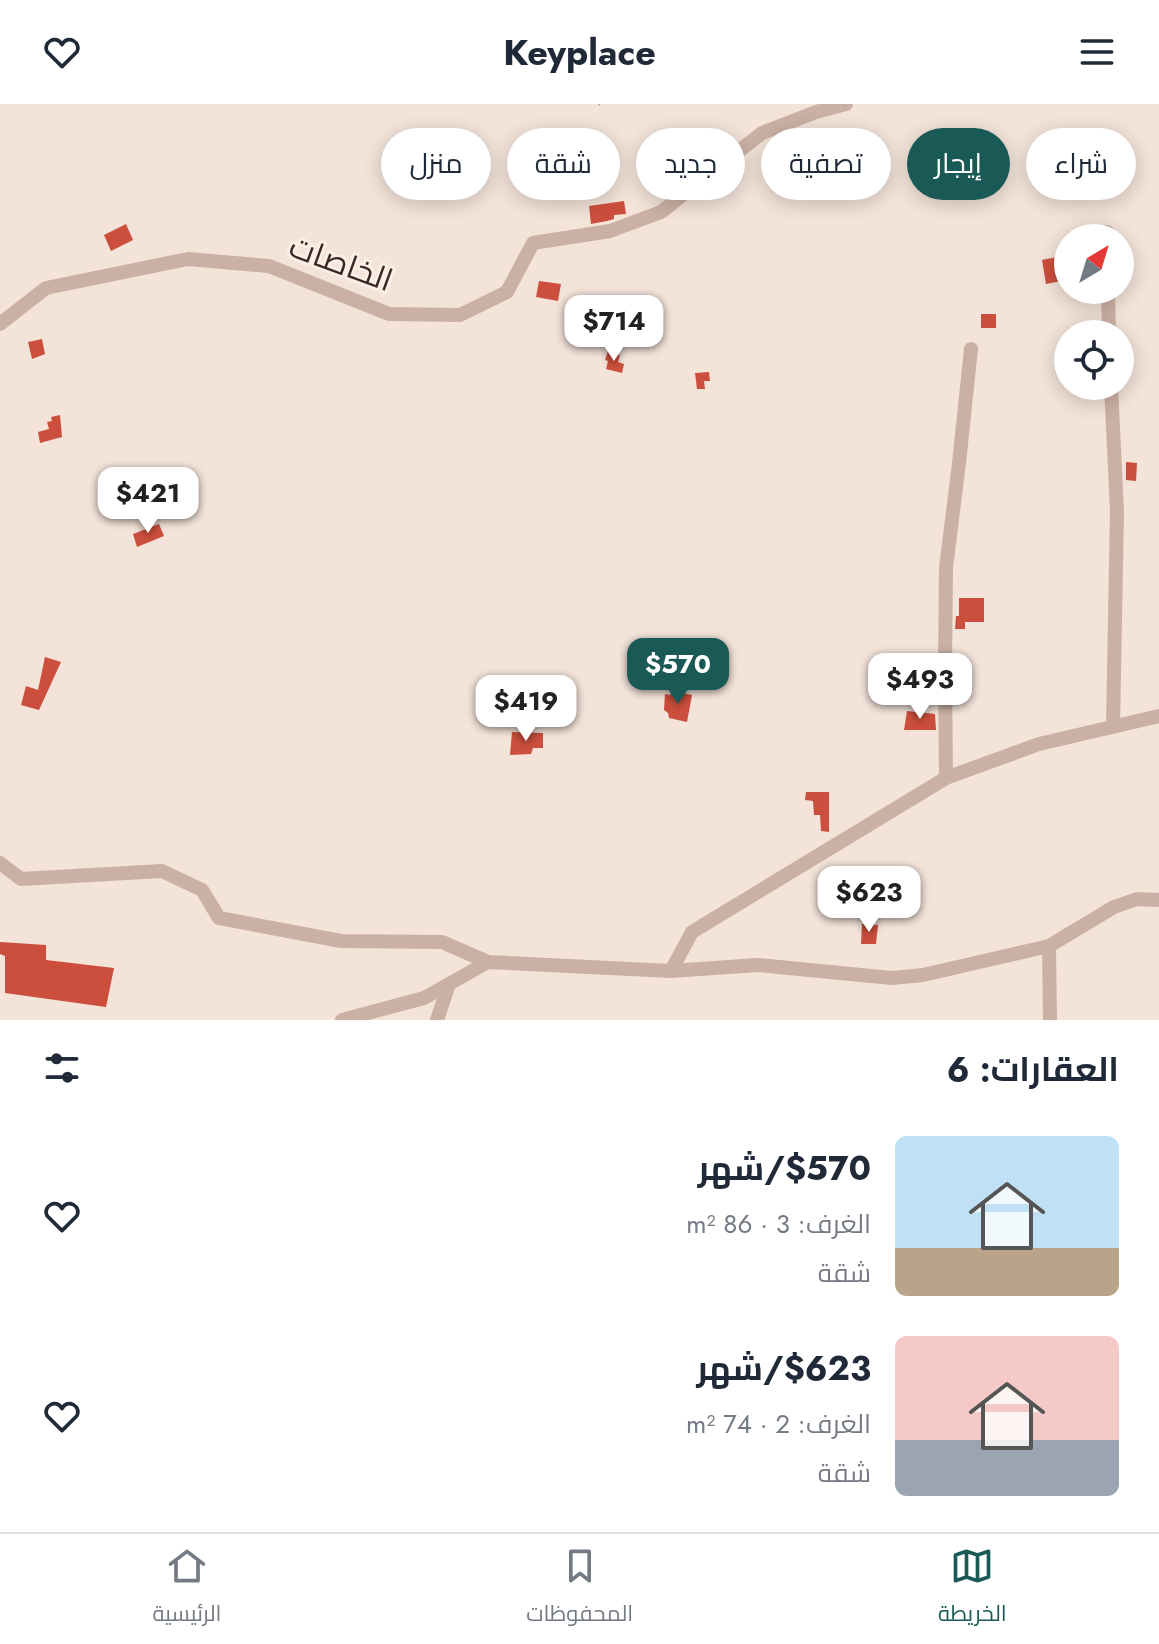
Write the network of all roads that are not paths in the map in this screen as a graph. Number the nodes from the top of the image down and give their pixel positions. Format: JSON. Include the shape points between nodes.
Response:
{"nodes":[{"id":1,"x":846,"y":104,"type":"edge"},
{"id":2,"x":0,"y":324,"type":"edge"},
{"id":3,"x":971,"y":349,"type":"dead end"},
{"id":4,"x":1112,"y":400,"type":"edge"},
{"id":5,"x":1159,"y":716,"type":"edge"},
{"id":6,"x":1113,"y":727,"type":"junction"},
{"id":7,"x":946,"y":778,"type":"junction"},
{"id":8,"x":0,"y":863,"type":"edge"},
{"id":9,"x":1159,"y":900,"type":"edge"},
{"id":10,"x":1049,"y":946,"type":"junction"},
{"id":11,"x":488,"y":962,"type":"junction"},
{"id":12,"x":671,"y":971,"type":"junction"},
{"id":13,"x":449,"y":984,"type":"junction"},
{"id":14,"x":342,"y":1020,"type":"edge"},
{"id":15,"x":437,"y":1020,"type":"edge"},
{"id":16,"x":1050,"y":1020,"type":"edge"}],
"edges":[{"from":1,"to":2,"type":"street","name":"الخاصات","via":[[762,133],[661,212],[610,231],[533,243],[507,292],[460,315],[389,314],[269,266],[188,259],[46,288]]},
{"from":3,"to":7,"type":"street","via":[[946,568]]},
{"from":4,"to":6,"type":"street","via":[[1117,511]]},
{"from":5,"to":6,"type":"street"},
{"from":6,"to":7,"type":"street","via":[[1039,744]]},
{"from":7,"to":12,"type":"street","via":[[692,932]]},
{"from":8,"to":11,"type":"street","via":[[21,879],[162,871],[202,890],[219,918],[341,941],[442,942]]},
{"from":9,"to":10,"type":"street","via":[[1137,899],[1114,907]]},
{"from":10,"to":12,"type":"street","via":[[892,978],[758,965]]},
{"from":10,"to":16,"type":"street"},
{"from":11,"to":12,"type":"street"},
{"from":11,"to":13,"type":"street"},
{"from":13,"to":14,"type":"street","via":[[424,998]]},
{"from":13,"to":15,"type":"street"}]}
